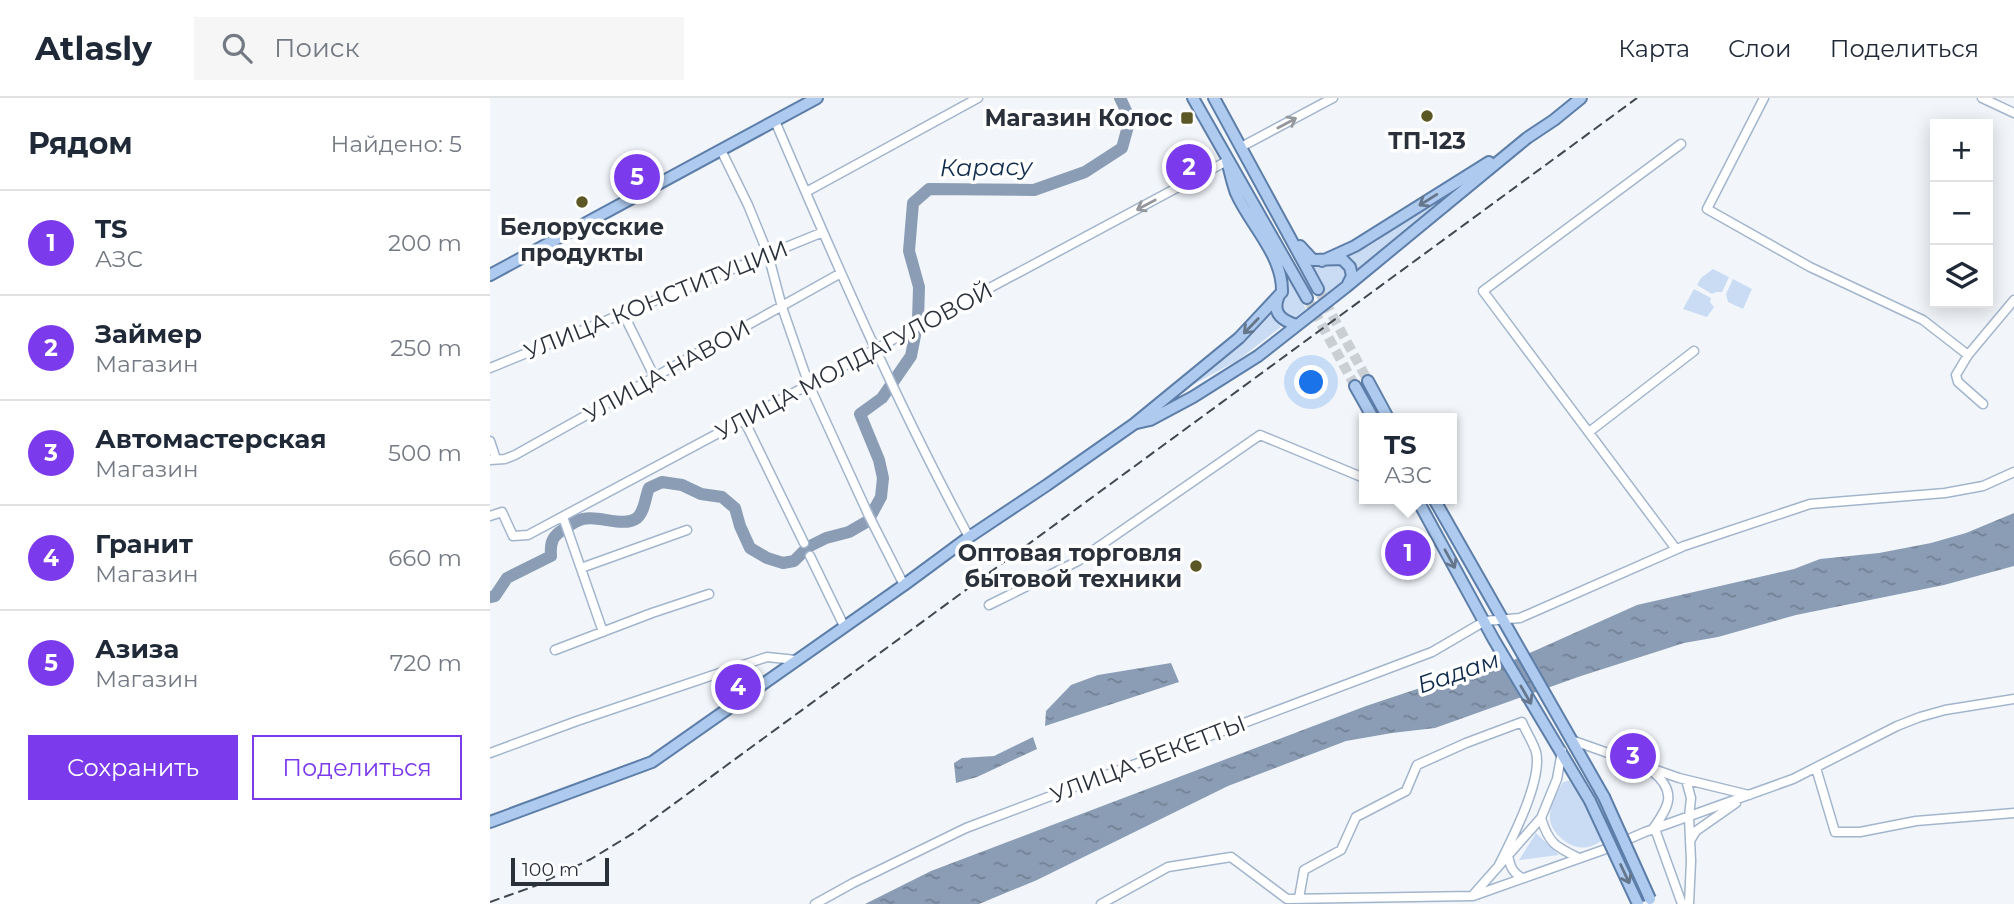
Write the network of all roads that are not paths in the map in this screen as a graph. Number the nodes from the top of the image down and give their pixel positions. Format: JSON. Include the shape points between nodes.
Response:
{"nodes":[{"id":1,"x":817,"y":98,"type":"edge"},
{"id":2,"x":978,"y":98,"type":"edge"},
{"id":3,"x":1192,"y":98,"type":"edge"},
{"id":4,"x":1214,"y":98,"type":"edge"},
{"id":5,"x":1334,"y":98,"type":"edge"},
{"id":6,"x":1581,"y":98,"type":"edge"},
{"id":7,"x":1765,"y":98,"type":"edge"},
{"id":8,"x":1982,"y":98,"type":"edge"},
{"id":9,"x":2014,"y":113,"type":"edge"},
{"id":10,"x":775,"y":121,"type":"junction"},
{"id":11,"x":1527,"y":138,"type":"junction"},
{"id":12,"x":1681,"y":144,"type":"dead end"},
{"id":13,"x":721,"y":150,"type":"junction"},
{"id":14,"x":1242,"y":151,"type":"junction"},
{"id":15,"x":1227,"y":161,"type":"junction"},
{"id":16,"x":806,"y":192,"type":"junction"},
{"id":17,"x":823,"y":232,"type":"junction"},
{"id":18,"x":768,"y":254,"type":"junction"},
{"id":19,"x":1322,"y":261,"type":"junction"},
{"id":20,"x":841,"y":274,"type":"junction"},
{"id":21,"x":490,"y":275,"type":"edge"},
{"id":22,"x":1346,"y":287,"type":"junction"},
{"id":23,"x":1318,"y":289,"type":"tunnel mouth"},
{"id":24,"x":1278,"y":298,"type":"junction"},
{"id":25,"x":1307,"y":298,"type":"tunnel mouth"},
{"id":26,"x":2014,"y":300,"type":"edge"},
{"id":27,"x":782,"y":307,"type":"junction"},
{"id":28,"x":623,"y":313,"type":"junction"},
{"id":29,"x":1297,"y":325,"type":"junction"},
{"id":30,"x":875,"y":350,"type":"junction"},
{"id":31,"x":1694,"y":351,"type":"dead end"},
{"id":32,"x":1968,"y":355,"type":"junction"},
{"id":33,"x":490,"y":368,"type":"edge"},
{"id":34,"x":655,"y":378,"type":"junction"},
{"id":35,"x":1367,"y":381,"type":"tunnel mouth"},
{"id":36,"x":809,"y":385,"type":"junction"},
{"id":37,"x":1355,"y":386,"type":"tunnel mouth"},
{"id":38,"x":1983,"y":404,"type":"dead end"},
{"id":39,"x":1370,"y":413,"type":"edge"},
{"id":40,"x":1385,"y":413,"type":"edge"},
{"id":41,"x":744,"y":420,"type":"junction"},
{"id":42,"x":1134,"y":424,"type":"junction"},
{"id":43,"x":1589,"y":432,"type":"junction"},
{"id":44,"x":490,"y":441,"type":"edge"},
{"id":45,"x":493,"y":460,"type":"edge"},
{"id":46,"x":2014,"y":472,"type":"edge"},
{"id":47,"x":1359,"y":476,"type":"edge"},
{"id":48,"x":1420,"y":504,"type":"edge"},
{"id":49,"x":1437,"y":504,"type":"edge"},
{"id":50,"x":490,"y":516,"type":"edge"},
{"id":51,"x":564,"y":521,"type":"junction"},
{"id":52,"x":687,"y":530,"type":"dead end"},
{"id":53,"x":969,"y":537,"type":"junction"},
{"id":54,"x":804,"y":543,"type":"dead end"},
{"id":55,"x":1676,"y":549,"type":"junction"},
{"id":56,"x":810,"y":556,"type":"dead end"},
{"id":57,"x":581,"y":568,"type":"junction"},
{"id":58,"x":904,"y":585,"type":"junction"},
{"id":59,"x":709,"y":594,"type":"dead end"},
{"id":60,"x":989,"y":605,"type":"dead end"},
{"id":61,"x":1504,"y":621,"type":"junction"},
{"id":62,"x":1486,"y":625,"type":"junction"},
{"id":63,"x":844,"y":626,"type":"junction"},
{"id":64,"x":603,"y":632,"type":"junction"},
{"id":65,"x":555,"y":650,"type":"dead end"},
{"id":66,"x":796,"y":660,"type":"junction"},
{"id":67,"x":2014,"y":698,"type":"edge"},
{"id":68,"x":1574,"y":741,"type":"junction"},
{"id":69,"x":1562,"y":751,"type":"junction"},
{"id":70,"x":490,"y":753,"type":"edge"},
{"id":71,"x":1647,"y":767,"type":"junction"},
{"id":72,"x":1816,"y":768,"type":"junction"},
{"id":73,"x":1574,"y":773,"type":"junction"},
{"id":74,"x":1557,"y":779,"type":"junction"},
{"id":75,"x":1686,"y":780,"type":"junction"},
{"id":76,"x":1746,"y":796,"type":"junction"},
{"id":77,"x":2012,"y":810,"type":"edge"},
{"id":78,"x":1689,"y":817,"type":"junction"},
{"id":79,"x":1541,"y":818,"type":"junction"},
{"id":80,"x":490,"y":822,"type":"edge"},
{"id":81,"x":1653,"y":829,"type":"junction"},
{"id":82,"x":1690,"y":841,"type":"junction"},
{"id":83,"x":1508,"y":855,"type":"junction"},
{"id":84,"x":1579,"y":858,"type":"junction"},
{"id":85,"x":1499,"y":867,"type":"junction"},
{"id":86,"x":1522,"y":878,"type":"junction"},
{"id":87,"x":1690,"y":879,"type":"junction"},
{"id":88,"x":1674,"y":882,"type":"junction"},
{"id":89,"x":1473,"y":895,"type":"junction"},
{"id":90,"x":1299,"y":898,"type":"junction"},
{"id":91,"x":1650,"y":901,"type":"edge"},
{"id":92,"x":815,"y":904,"type":"edge"},
{"id":93,"x":1101,"y":904,"type":"edge"},
{"id":94,"x":1638,"y":904,"type":"edge"},
{"id":95,"x":1682,"y":904,"type":"edge"},
{"id":96,"x":1689,"y":904,"type":"edge"}],
"edges":[{"from":1,"to":10,"type":"main road"},
{"from":2,"to":16,"type":"street"},
{"from":3,"to":15,"type":"main road"},
{"from":4,"to":14,"type":"main road"},
{"from":14,"to":5,"type":"street","one_way":true},
{"from":6,"to":11,"type":"main road"},
{"from":7,"to":32,"type":"street","via":[[1707,209],[1810,267],[1923,320]]},
{"from":8,"to":9,"type":"street"},
{"from":10,"to":13,"type":"main road"},
{"from":10,"to":16,"type":"street"},
{"from":11,"to":19,"type":"main road","one_way":true,"via":[[1355,246]]},
{"from":11,"to":22,"type":"main road"},
{"from":12,"to":43,"type":"street","via":[[1483,291]]},
{"from":13,"to":18,"type":"street"},
{"from":13,"to":21,"type":"main road"},
{"from":14,"to":19,"type":"main road","via":[[1301,247],[1313,260]]},
{"from":14,"to":23,"type":"main road"},
{"from":15,"to":24,"type":"main road","via":[[1237,193],[1279,271],[1283,282]]},
{"from":15,"to":25,"type":"main road"},
{"from":15,"to":30,"type":"street","name":"УЛИЦА МОЛДАГУЛОВОЙ","one_way":true},
{"from":16,"to":17,"type":"street"},
{"from":17,"to":18,"type":"street","name":"УЛИЦА КОНСТИТУЦИИ"},
{"from":17,"to":20,"type":"street"},
{"from":18,"to":27,"type":"street"},
{"from":18,"to":28,"type":"street","name":"УЛИЦА КОНСТИТУЦИИ"},
{"from":19,"to":22,"type":"main road","via":[[1342,259],[1350,267],[1352,276]]},
{"from":20,"to":27,"type":"street","name":"УЛИЦА НАВОИ"},
{"from":20,"to":30,"type":"street"},
{"from":22,"to":29,"type":"main road"},
{"from":24,"to":29,"type":"main road","via":[[1276,312],[1282,320]]},
{"from":24,"to":42,"type":"main road","one_way":true,"via":[[1239,338]]},
{"from":26,"to":32,"type":"street"},
{"from":27,"to":34,"type":"street","name":"УЛИЦА НАВОИ"},
{"from":27,"to":36,"type":"street"},
{"from":28,"to":33,"type":"street","name":"УЛИЦА КОНСТИТУЦИИ"},
{"from":28,"to":34,"type":"street"},
{"from":29,"to":42,"type":"main road","via":[[1194,397]]},
{"from":30,"to":36,"type":"street","name":"УЛИЦА МОЛДАГУЛОВОЙ"},
{"from":30,"to":53,"type":"street"},
{"from":31,"to":43,"type":"street"},
{"from":32,"to":38,"type":"street","via":[[1956,375],[1958,382]]},
{"from":34,"to":45,"type":"street","name":"УЛИЦА НАВОИ","via":[[515,455]]},
{"from":35,"to":40,"type":"main road"},
{"from":36,"to":41,"type":"street","name":"УЛИЦА МОЛДАГУЛОВОЙ"},
{"from":36,"to":58,"type":"street"},
{"from":37,"to":39,"type":"main road"},
{"from":41,"to":51,"type":"street","name":"УЛИЦА МОЛДАГУЛОВОЙ"},
{"from":41,"to":54,"type":"street"},
{"from":42,"to":53,"type":"main road"},
{"from":43,"to":55,"type":"street"},
{"from":44,"to":45,"type":"street"},
{"from":46,"to":55,"type":"street","via":[[1983,486],[1945,493],[1810,504]]},
{"from":47,"to":60,"type":"street","via":[[1260,435],[1078,561]]},
{"from":48,"to":62,"type":"main road","one_way":true},
{"from":49,"to":61,"type":"main road"},
{"from":50,"to":51,"type":"street","name":"УЛИЦА МОЛДАГУЛОВОЙ","via":[[502,512],[513,536]]},
{"from":51,"to":57,"type":"street"},
{"from":52,"to":57,"type":"street"},
{"from":53,"to":58,"type":"main road"},
{"from":55,"to":61,"type":"street"},
{"from":56,"to":63,"type":"street"},
{"from":57,"to":64,"type":"street"},
{"from":58,"to":63,"type":"main road"},
{"from":59,"to":64,"type":"street"},
{"from":61,"to":62,"type":"street"},
{"from":61,"to":68,"type":"main road"},
{"from":62,"to":69,"type":"main road","one_way":true},
{"from":62,"to":92,"type":"street","name":"УЛИЦА БЕКЕТТЫ","via":[[1432,652],[966,828]]},
{"from":63,"to":66,"type":"main road"},
{"from":64,"to":65,"type":"street"},
{"from":66,"to":70,"type":"street","via":[[767,657]]},
{"from":66,"to":80,"type":"main road","via":[[652,762]]},
{"from":67,"to":72,"type":"street","via":[[1920,717]]},
{"from":68,"to":71,"type":"street"},
{"from":68,"to":91,"type":"main road","bridge":true},
{"from":69,"to":73,"type":"main road"},
{"from":69,"to":74,"type":"street"},
{"from":71,"to":75,"type":"street"},
{"from":71,"to":81,"type":"street","via":[[1668,788],[1669,800]]},
{"from":72,"to":76,"type":"street"},
{"from":72,"to":77,"type":"street","via":[[1835,832]]},
{"from":73,"to":74,"type":"street"},
{"from":73,"to":94,"type":"main road","one_way":true,"bridge":true},
{"from":74,"to":79,"type":"street"},
{"from":75,"to":76,"type":"street"},
{"from":75,"to":78,"type":"street","via":[[1691,798]]},
{"from":76,"to":78,"type":"street"},
{"from":76,"to":82,"type":"street","via":[[1696,831]]},
{"from":78,"to":81,"type":"street"},
{"from":78,"to":82,"type":"street"},
{"from":79,"to":83,"type":"street"},
{"from":79,"to":84,"type":"street","via":[[1546,834],[1558,848]]},
{"from":81,"to":84,"type":"street"},
{"from":81,"to":88,"type":"street"},
{"from":82,"to":87,"type":"street"},
{"from":83,"to":85,"type":"street"},
{"from":83,"to":86,"type":"street","via":[[1509,865]]},
{"from":84,"to":86,"type":"street"},
{"from":85,"to":89,"type":"street"},
{"from":85,"to":90,"type":"street","via":[[1527,806],[1534,778],[1536,754],[1522,722],[1417,765],[1406,790],[1356,817],[1341,850],[1304,870]]},
{"from":86,"to":89,"type":"street"},
{"from":87,"to":88,"type":"street"},
{"from":87,"to":96,"type":"street"},
{"from":88,"to":95,"type":"street"},
{"from":89,"to":90,"type":"street"},
{"from":90,"to":93,"type":"street","via":[[1287,899],[1231,857],[1168,867]]}]}
